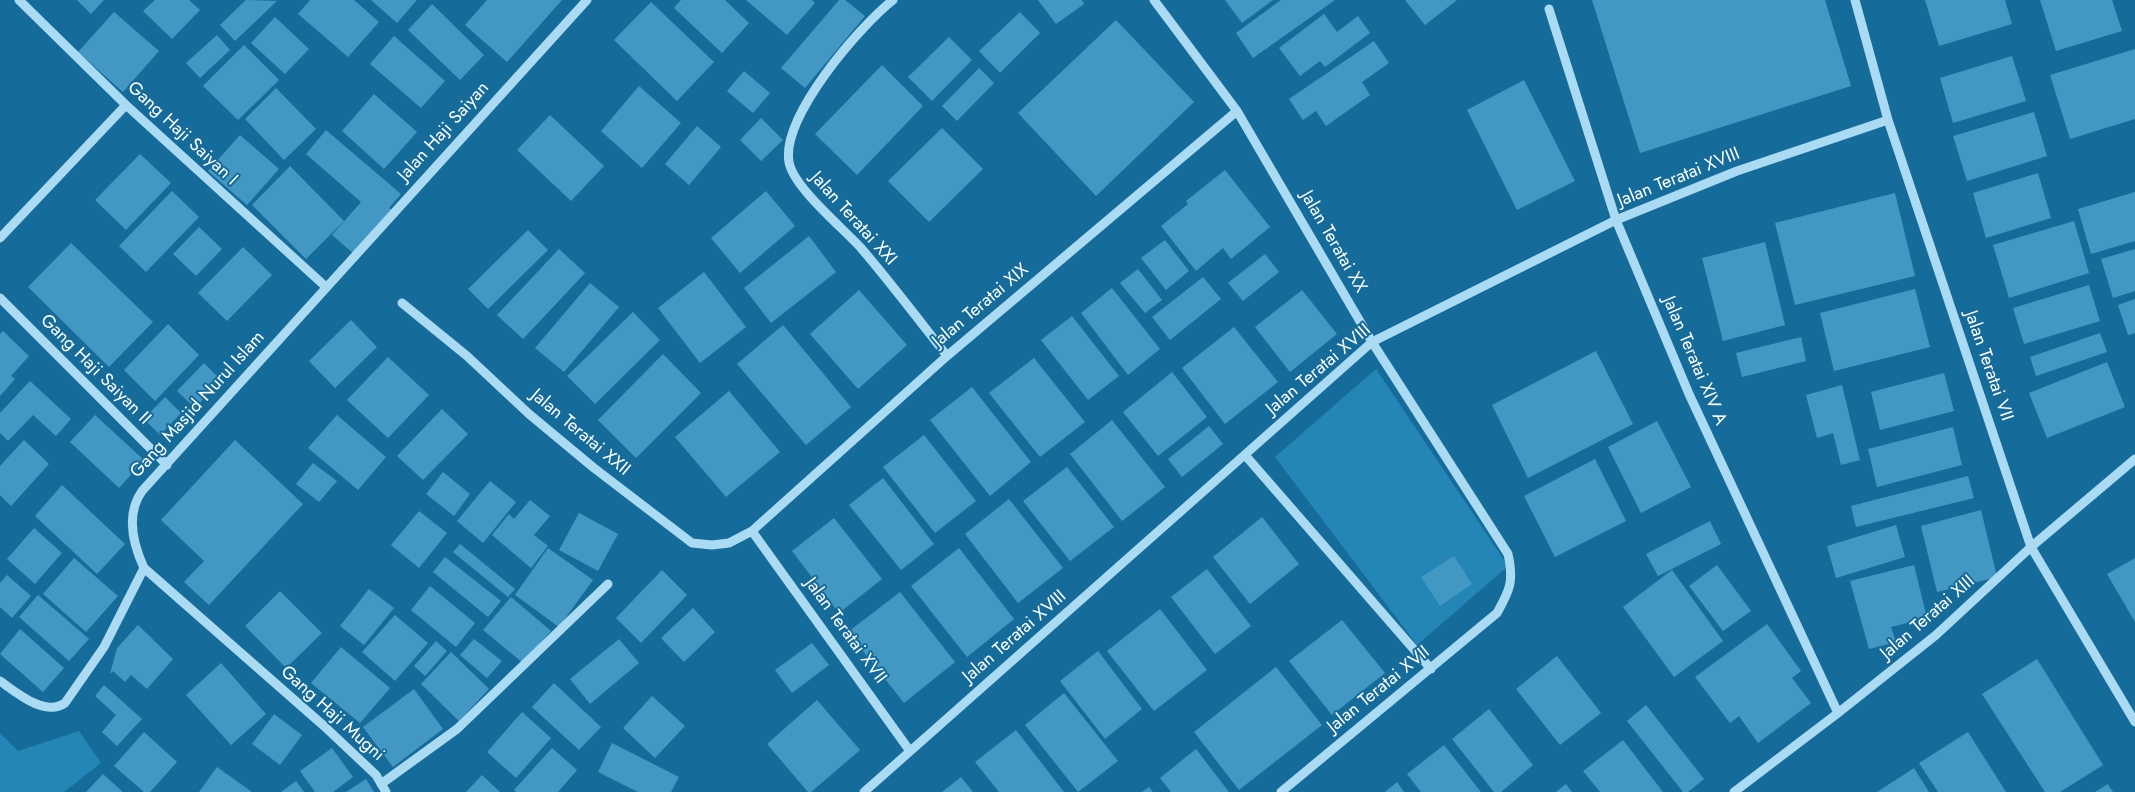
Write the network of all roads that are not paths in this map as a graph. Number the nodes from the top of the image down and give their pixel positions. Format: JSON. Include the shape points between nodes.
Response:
{"nodes":[{"id":1,"x":20,"y":0,"type":"edge"},
{"id":2,"x":587,"y":0,"type":"edge"},
{"id":3,"x":893,"y":0,"type":"edge"},
{"id":4,"x":1154,"y":0,"type":"edge"},
{"id":5,"x":1855,"y":0,"type":"edge"},
{"id":6,"x":1549,"y":9,"type":"dead end"},
{"id":7,"x":126,"y":105,"type":"junction"},
{"id":8,"x":1237,"y":111,"type":"junction"},
{"id":9,"x":1888,"y":120,"type":"junction"},
{"id":10,"x":1616,"y":220,"type":"junction"},
{"id":11,"x":0,"y":238,"type":"edge"},
{"id":12,"x":326,"y":287,"type":"junction"},
{"id":13,"x":0,"y":298,"type":"edge"},
{"id":14,"x":402,"y":303,"type":"dead end"},
{"id":15,"x":1372,"y":342,"type":"junction"},
{"id":16,"x":947,"y":356,"type":"junction"},
{"id":17,"x":1245,"y":455,"type":"junction"},
{"id":18,"x":2135,"y":459,"type":"edge"},
{"id":19,"x":167,"y":465,"type":"junction"},
{"id":20,"x":752,"y":531,"type":"junction"},
{"id":21,"x":2031,"y":547,"type":"junction"},
{"id":22,"x":144,"y":568,"type":"junction"},
{"id":23,"x":608,"y":584,"type":"dead end"},
{"id":24,"x":1497,"y":613,"type":"joint"},
{"id":25,"x":1431,"y":669,"type":"junction"},
{"id":26,"x":0,"y":681,"type":"edge"},
{"id":27,"x":1838,"y":713,"type":"junction"},
{"id":28,"x":2135,"y":722,"type":"edge"},
{"id":29,"x":910,"y":751,"type":"junction"},
{"id":30,"x":384,"y":788,"type":"edge"},
{"id":31,"x":864,"y":792,"type":"edge"},
{"id":32,"x":1281,"y":792,"type":"edge"},
{"id":33,"x":1734,"y":792,"type":"edge"}],
"edges":[{"from":1,"to":7,"type":"street","name":"Gang Haji Saiyan I"},
{"from":2,"to":12,"type":"street","name":"Jalan Haji Saiyan"},
{"from":3,"to":16,"type":"street","name":"Jalan Teratai XXI","via":[[847,45],[824,77],[793,128],[789,163],[797,182],[861,248]]},
{"from":4,"to":8,"type":"street","name":"Jalan Teratai XX"},
{"from":5,"to":9,"type":"street","name":"Jalan Teratai VII"},
{"from":6,"to":10,"type":"street","name":"Jalan Teratai XIV A"},
{"from":7,"to":11,"type":"street"},
{"from":7,"to":12,"type":"street","name":"Gang Haji Saiyan I"},
{"from":8,"to":15,"type":"street","name":"Jalan Teratai XX"},
{"from":8,"to":16,"type":"street","name":"Jalan Teratai XIX"},
{"from":9,"to":10,"type":"street","name":"Jalan Teratai XVIII","via":[[1737,171]]},
{"from":9,"to":21,"type":"street","name":"Jalan Teratai VII"},
{"from":10,"to":15,"type":"street","name":"Jalan Teratai XVIII"},
{"from":10,"to":27,"type":"street","name":"Jalan Teratai XIV A","via":[[1689,394]]},
{"from":12,"to":19,"type":"street","name":"Gang Masjid Nurul Islam"},
{"from":13,"to":19,"type":"street","name":"Gang Haji Saiyan II"},
{"from":14,"to":20,"type":"street","name":"Jalan Teratai XXII","via":[[594,468],[692,543],[729,543]]},
{"from":15,"to":17,"type":"street","name":"Jalan Teratai XVIII"},
{"from":15,"to":24,"type":"street","name":"Jalan Teratai XX","via":[[1508,554],[1512,574],[1508,592]]},
{"from":16,"to":20,"type":"street","name":"Jalan Teratai XIX"},
{"from":17,"to":25,"type":"street"},
{"from":17,"to":29,"type":"street","name":"Jalan Teratai XVIII"},
{"from":18,"to":21,"type":"street","name":"Jalan Teratai XIII"},
{"from":19,"to":22,"type":"street","name":"Gang Masjid Nurul Islam","via":[[136,499],[132,513],[131,531]]},
{"from":20,"to":29,"type":"street","name":"Jalan Teratai XVII"},
{"from":21,"to":27,"type":"street","name":"Jalan Teratai XIII","via":[[1936,635]]},
{"from":21,"to":28,"type":"street","name":"Jalan Teratai VII"},
{"from":22,"to":26,"type":"street","via":[[104,647],[65,703],[58,708],[43,706]]},
{"from":22,"to":30,"type":"street","name":"Gang Haji Mugni","via":[[324,726],[376,775]]},
{"from":23,"to":30,"type":"street","name":"Gang Haji Mugni","via":[[457,729]]},
{"from":24,"to":25,"type":"street","name":"Jalan Teratai XVII"},
{"from":25,"to":32,"type":"street","name":"Jalan Teratai XVII"},
{"from":27,"to":33,"type":"street","name":"Jalan Teratai XIII"},
{"from":29,"to":31,"type":"street","name":"Jalan Teratai XVIII"}]}
